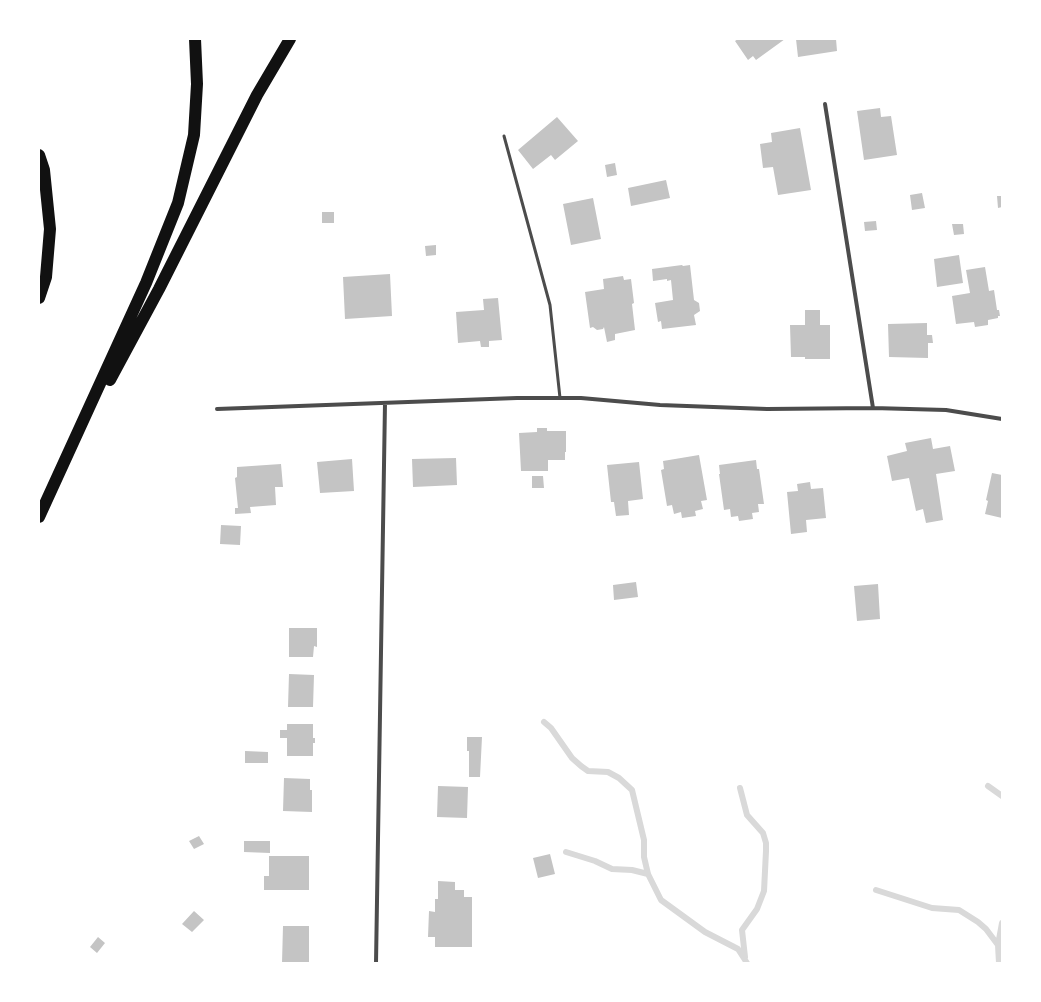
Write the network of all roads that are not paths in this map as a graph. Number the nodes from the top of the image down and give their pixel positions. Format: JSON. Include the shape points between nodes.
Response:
{"nodes":[{"id":1,"x":195,"y":39,"type":"edge"},
{"id":2,"x":290,"y":39,"type":"edge"},
{"id":3,"x":825,"y":104,"type":"dead end"},
{"id":4,"x":504,"y":136,"type":"dead end"},
{"id":5,"x":39,"y":156,"type":"edge"},
{"id":6,"x":39,"y":298,"type":"edge"},
{"id":7,"x":560,"y":398,"type":"junction"},
{"id":8,"x":385,"y":403,"type":"junction"},
{"id":9,"x":873,"y":408,"type":"junction"},
{"id":10,"x":218,"y":409,"type":"dead end"},
{"id":11,"x":1002,"y":419,"type":"edge"},
{"id":12,"x":53,"y":487,"type":"junction"},
{"id":13,"x":39,"y":517,"type":"edge"},
{"id":14,"x":376,"y":963,"type":"edge"}],
"edges":[{"from":1,"to":12,"type":"highway","via":[[197,84],[194,135],[178,203],[146,283]]},
{"from":2,"to":12,"type":"highway","via":[[257,95],[159,289]]},
{"from":3,"to":9,"type":"street"},
{"from":4,"to":7,"type":"lane","via":[[550,305]]},
{"from":5,"to":6,"type":"highway","via":[[44,170],[50,229],[46,277]]},
{"from":7,"to":8,"type":"street"},
{"from":7,"to":9,"type":"street","via":[[767,410]]},
{"from":8,"to":10,"type":"street"},
{"from":8,"to":14,"type":"street"},
{"from":9,"to":11,"type":"street","via":[[946,410]]},
{"from":12,"to":13,"type":"highway"}]}
